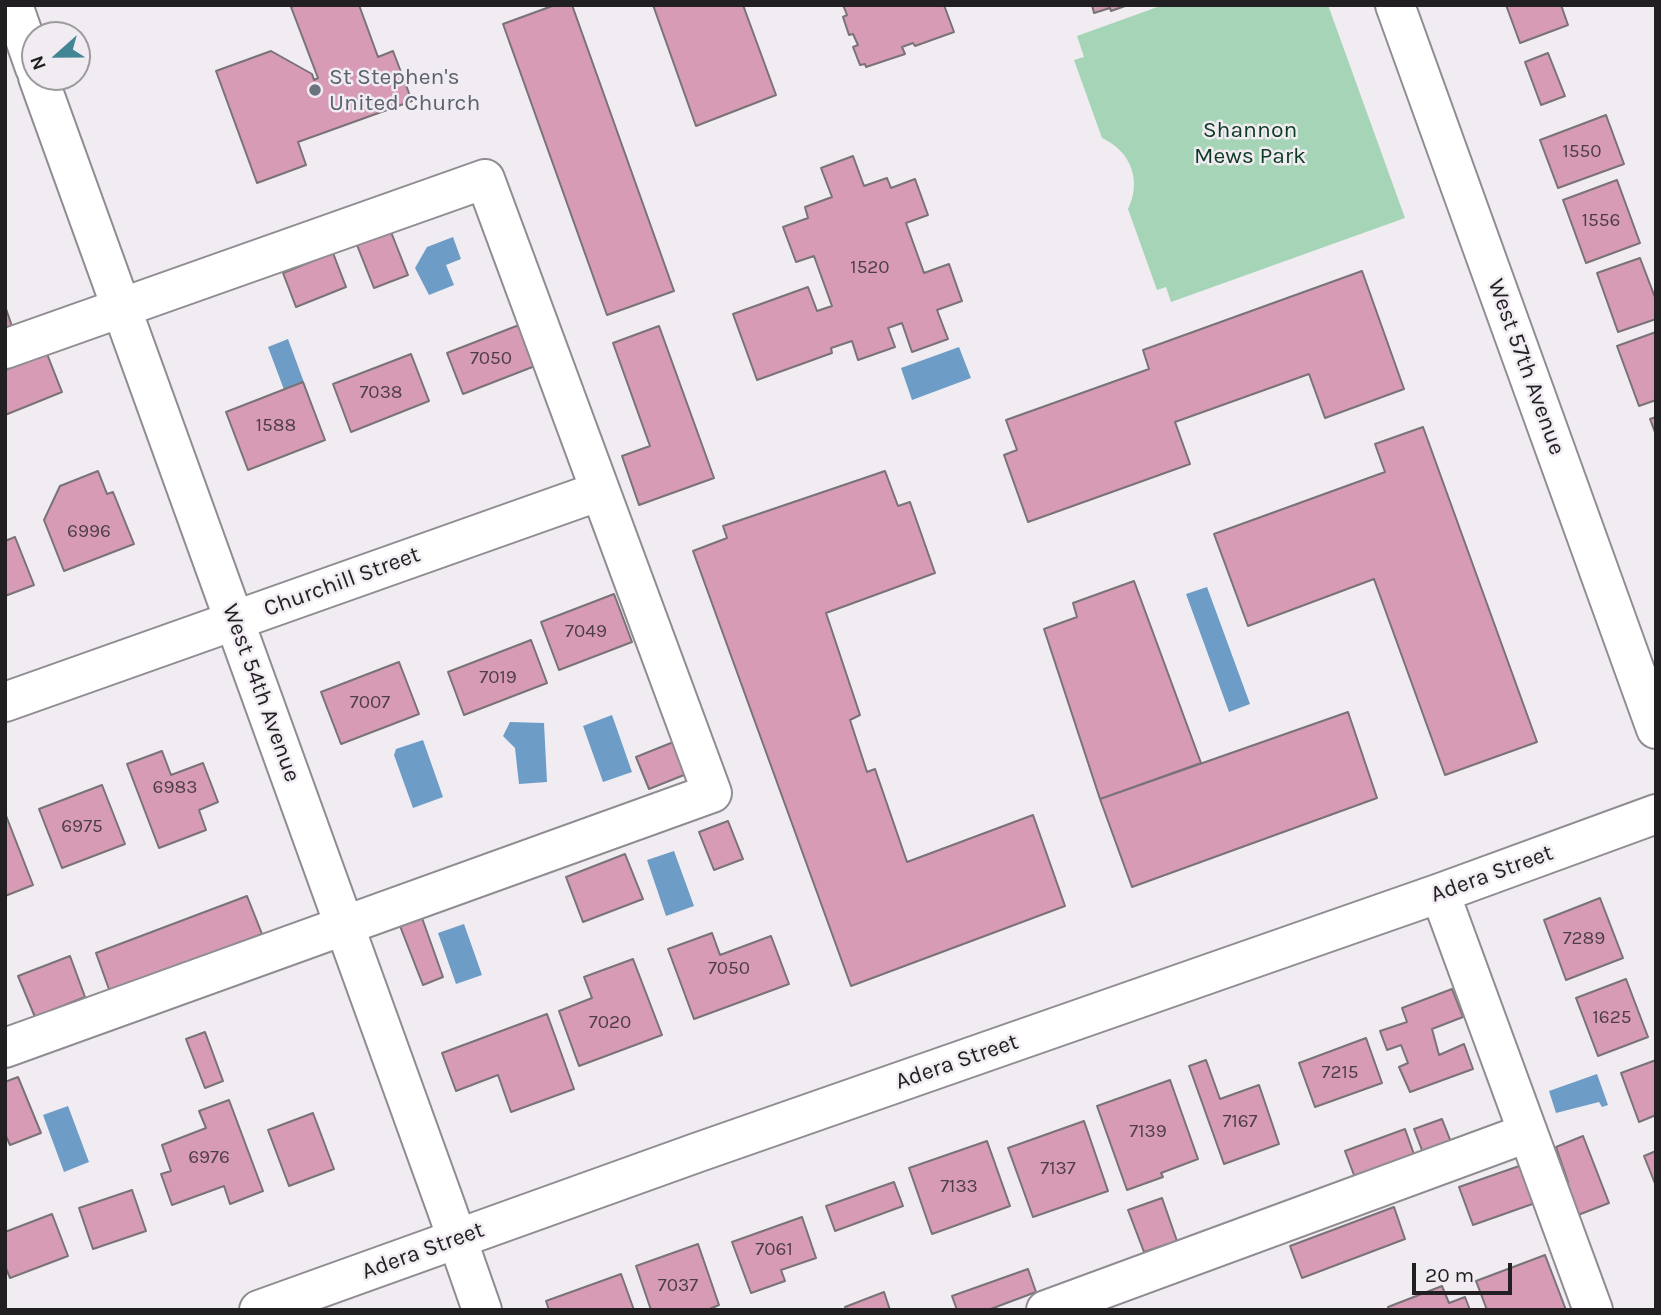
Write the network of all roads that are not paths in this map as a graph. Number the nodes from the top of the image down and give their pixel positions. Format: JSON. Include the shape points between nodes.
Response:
{"nodes":[{"id":1,"x":13,"y":5,"type":"edge"},
{"id":2,"x":1395,"y":5,"type":"edge"},
{"id":3,"x":21,"y":28,"type":"edge"},
{"id":4,"x":43,"y":91,"type":"edge"},
{"id":5,"x":121,"y":307,"type":"junction"},
{"id":6,"x":5,"y":349,"type":"edge"},
{"id":7,"x":600,"y":491,"type":"junction"},
{"id":8,"x":235,"y":621,"type":"junction"},
{"id":9,"x":5,"y":702,"type":"edge"},
{"id":10,"x":1656,"y":729,"type":"edge"},
{"id":11,"x":1656,"y":814,"type":"edge"},
{"id":12,"x":1440,"y":893,"type":"junction"},
{"id":13,"x":345,"y":925,"type":"junction"},
{"id":14,"x":5,"y":1048,"type":"edge"},
{"id":15,"x":1527,"y":1133,"type":"junction"},
{"id":16,"x":457,"y":1238,"type":"junction"},
{"id":17,"x":259,"y":1310,"type":"edge"},
{"id":18,"x":482,"y":1310,"type":"edge"},
{"id":19,"x":1046,"y":1310,"type":"edge"},
{"id":20,"x":1593,"y":1310,"type":"edge"}],
"edges":[{"from":1,"to":3,"type":"street"},
{"from":2,"to":10,"type":"street","name":"West 57th Avenue"},
{"from":4,"to":5,"type":"street","name":"West 54th Avenue"},
{"from":5,"to":6,"type":"street"},
{"from":5,"to":7,"type":"street","via":[[485,179]]},
{"from":5,"to":8,"type":"street","name":"West 54th Avenue"},
{"from":7,"to":8,"type":"street","name":"Churchill Street"},
{"from":7,"to":13,"type":"street","via":[[712,793]]},
{"from":8,"to":9,"type":"street","name":"Churchill Street"},
{"from":8,"to":13,"type":"street","name":"West 54th Avenue"},
{"from":11,"to":12,"type":"street","name":"Adera Street"},
{"from":12,"to":15,"type":"street"},
{"from":12,"to":16,"type":"street","name":"Adera Street"},
{"from":13,"to":14,"type":"street"},
{"from":13,"to":16,"type":"street","name":"West 54th Avenue"},
{"from":15,"to":19,"type":"street"},
{"from":15,"to":20,"type":"street"},
{"from":16,"to":17,"type":"street","name":"Adera Street"},
{"from":16,"to":18,"type":"street","name":"West 54th Avenue"}]}
